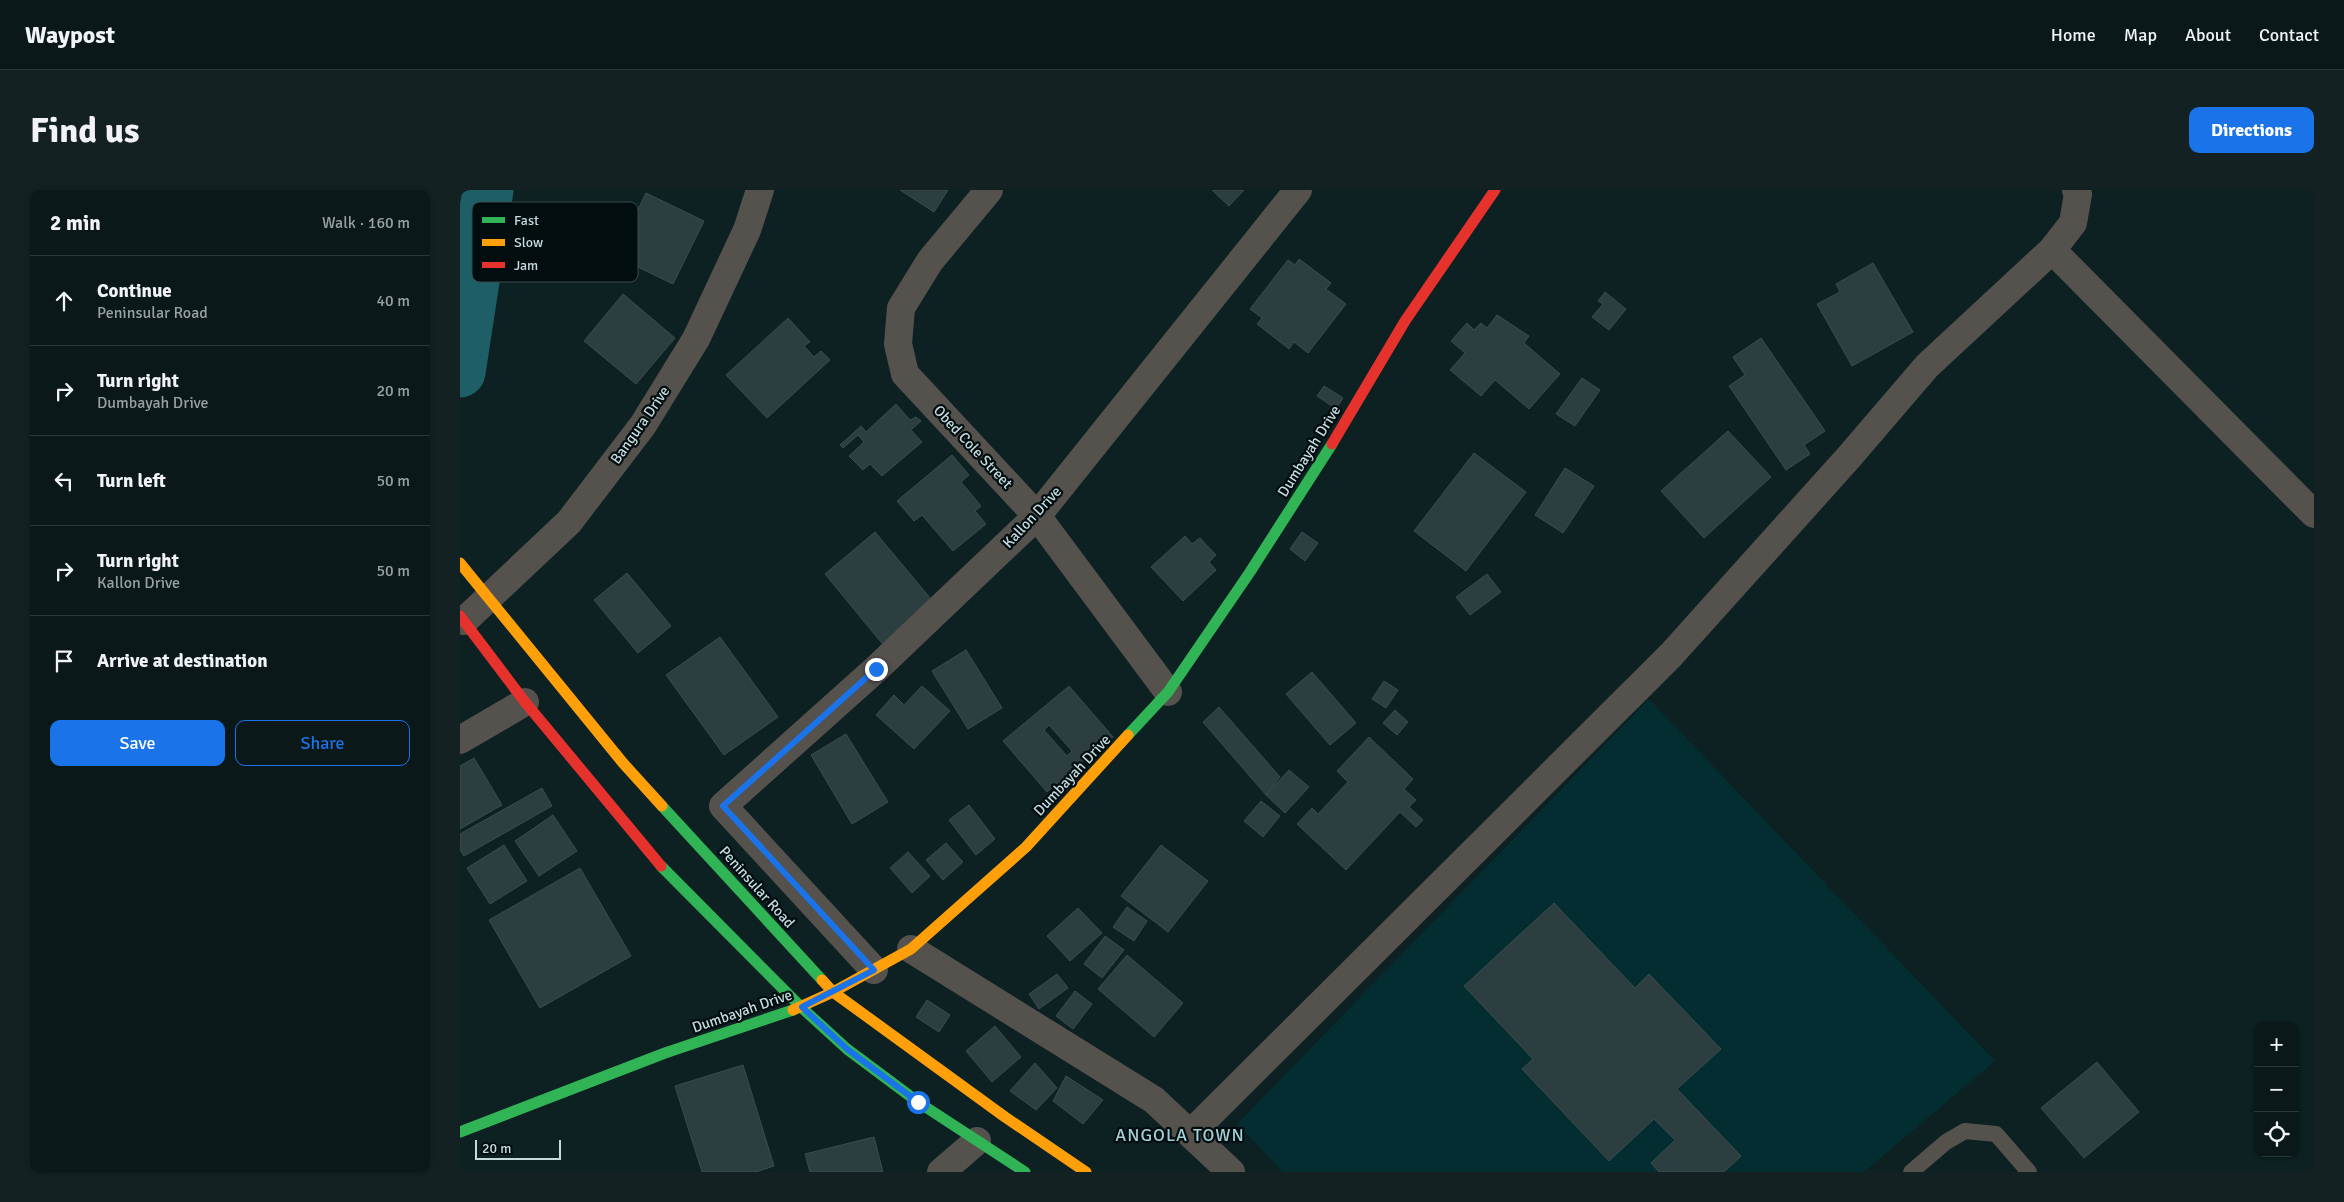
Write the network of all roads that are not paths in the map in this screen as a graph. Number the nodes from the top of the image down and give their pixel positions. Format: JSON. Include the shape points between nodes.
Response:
{"nodes":[{"id":1,"x":760,"y":190,"type":"edge"},
{"id":2,"x":989,"y":190,"type":"edge"},
{"id":3,"x":1298,"y":190,"type":"edge"},
{"id":4,"x":1495,"y":190,"type":"edge"},
{"id":5,"x":2076,"y":190,"type":"edge"},
{"id":6,"x":2052,"y":250,"type":"junction"},
{"id":7,"x":2314,"y":514,"type":"edge"},
{"id":8,"x":1037,"y":516,"type":"junction"},
{"id":9,"x":460,"y":563,"type":"edge"},
{"id":10,"x":489,"y":600,"type":"junction"},
{"id":11,"x":462,"y":619,"type":"edge"},
{"id":12,"x":1168,"y":692,"type":"junction"},
{"id":13,"x":525,"y":702,"type":"junction"},
{"id":14,"x":460,"y":740,"type":"edge"},
{"id":15,"x":911,"y":949,"type":"junction"},
{"id":16,"x":874,"y":970,"type":"junction"},
{"id":17,"x":833,"y":992,"type":"junction"},
{"id":18,"x":802,"y":1007,"type":"junction"},
{"id":19,"x":460,"y":1132,"type":"edge"},
{"id":20,"x":1191,"y":1133,"type":"junction"},
{"id":21,"x":977,"y":1140,"type":"junction"},
{"id":22,"x":941,"y":1172,"type":"edge"},
{"id":23,"x":1025,"y":1172,"type":"edge"},
{"id":24,"x":1086,"y":1172,"type":"edge"},
{"id":25,"x":1231,"y":1172,"type":"edge"},
{"id":26,"x":1911,"y":1172,"type":"edge"},
{"id":27,"x":2030,"y":1172,"type":"edge"}],
"edges":[{"from":1,"to":10,"type":"street","name":"Bangura Drive","via":[[747,230],[696,339],[643,425],[569,522]]},
{"from":2,"to":8,"type":"street","name":"Obed Cole Street","via":[[930,261],[901,308],[898,344],[905,374]]},
{"from":3,"to":8,"type":"street","name":"Kallon Drive"},
{"from":4,"to":12,"type":"main road","name":"Dumbayah Drive","via":[[1406,321],[1250,572]]},
{"from":5,"to":6,"type":"street","via":[[2073,223]]},
{"from":6,"to":7,"type":"street"},
{"from":6,"to":20,"type":"street","via":[[1927,366],[1671,655]]},
{"from":8,"to":12,"type":"street","name":"Obed Cole Street"},
{"from":8,"to":16,"type":"street","name":"Kallon Drive","via":[[876,669],[723,806]]},
{"from":9,"to":10,"type":"main road","name":"Peninsular Road"},
{"from":10,"to":11,"type":"street","name":"Bangura Drive"},
{"from":10,"to":17,"type":"main road","name":"Peninsular Road","via":[[623,763]]},
{"from":11,"to":13,"type":"main road"},
{"from":12,"to":15,"type":"main road","name":"Dumbayah Drive","via":[[1026,847]]},
{"from":13,"to":14,"type":"street"},
{"from":13,"to":18,"type":"main road","via":[[658,863]]},
{"from":15,"to":16,"type":"main road","name":"Dumbayah Drive"},
{"from":15,"to":20,"type":"street","via":[[1154,1100]]},
{"from":16,"to":17,"type":"main road","name":"Dumbayah Drive"},
{"from":17,"to":18,"type":"main road","name":"Dumbayah Drive"},
{"from":17,"to":24,"type":"main road","name":"Peninsular Road"},
{"from":18,"to":19,"type":"main road","name":"Dumbayah Drive","via":[[665,1053]]},
{"from":18,"to":21,"type":"main road","via":[[854,1055]]},
{"from":20,"to":25,"type":"street"},
{"from":21,"to":22,"type":"street"},
{"from":21,"to":23,"type":"main road"},
{"from":26,"to":27,"type":"lane","via":[[1946,1142],[1965,1131],[1996,1134]]}]}
